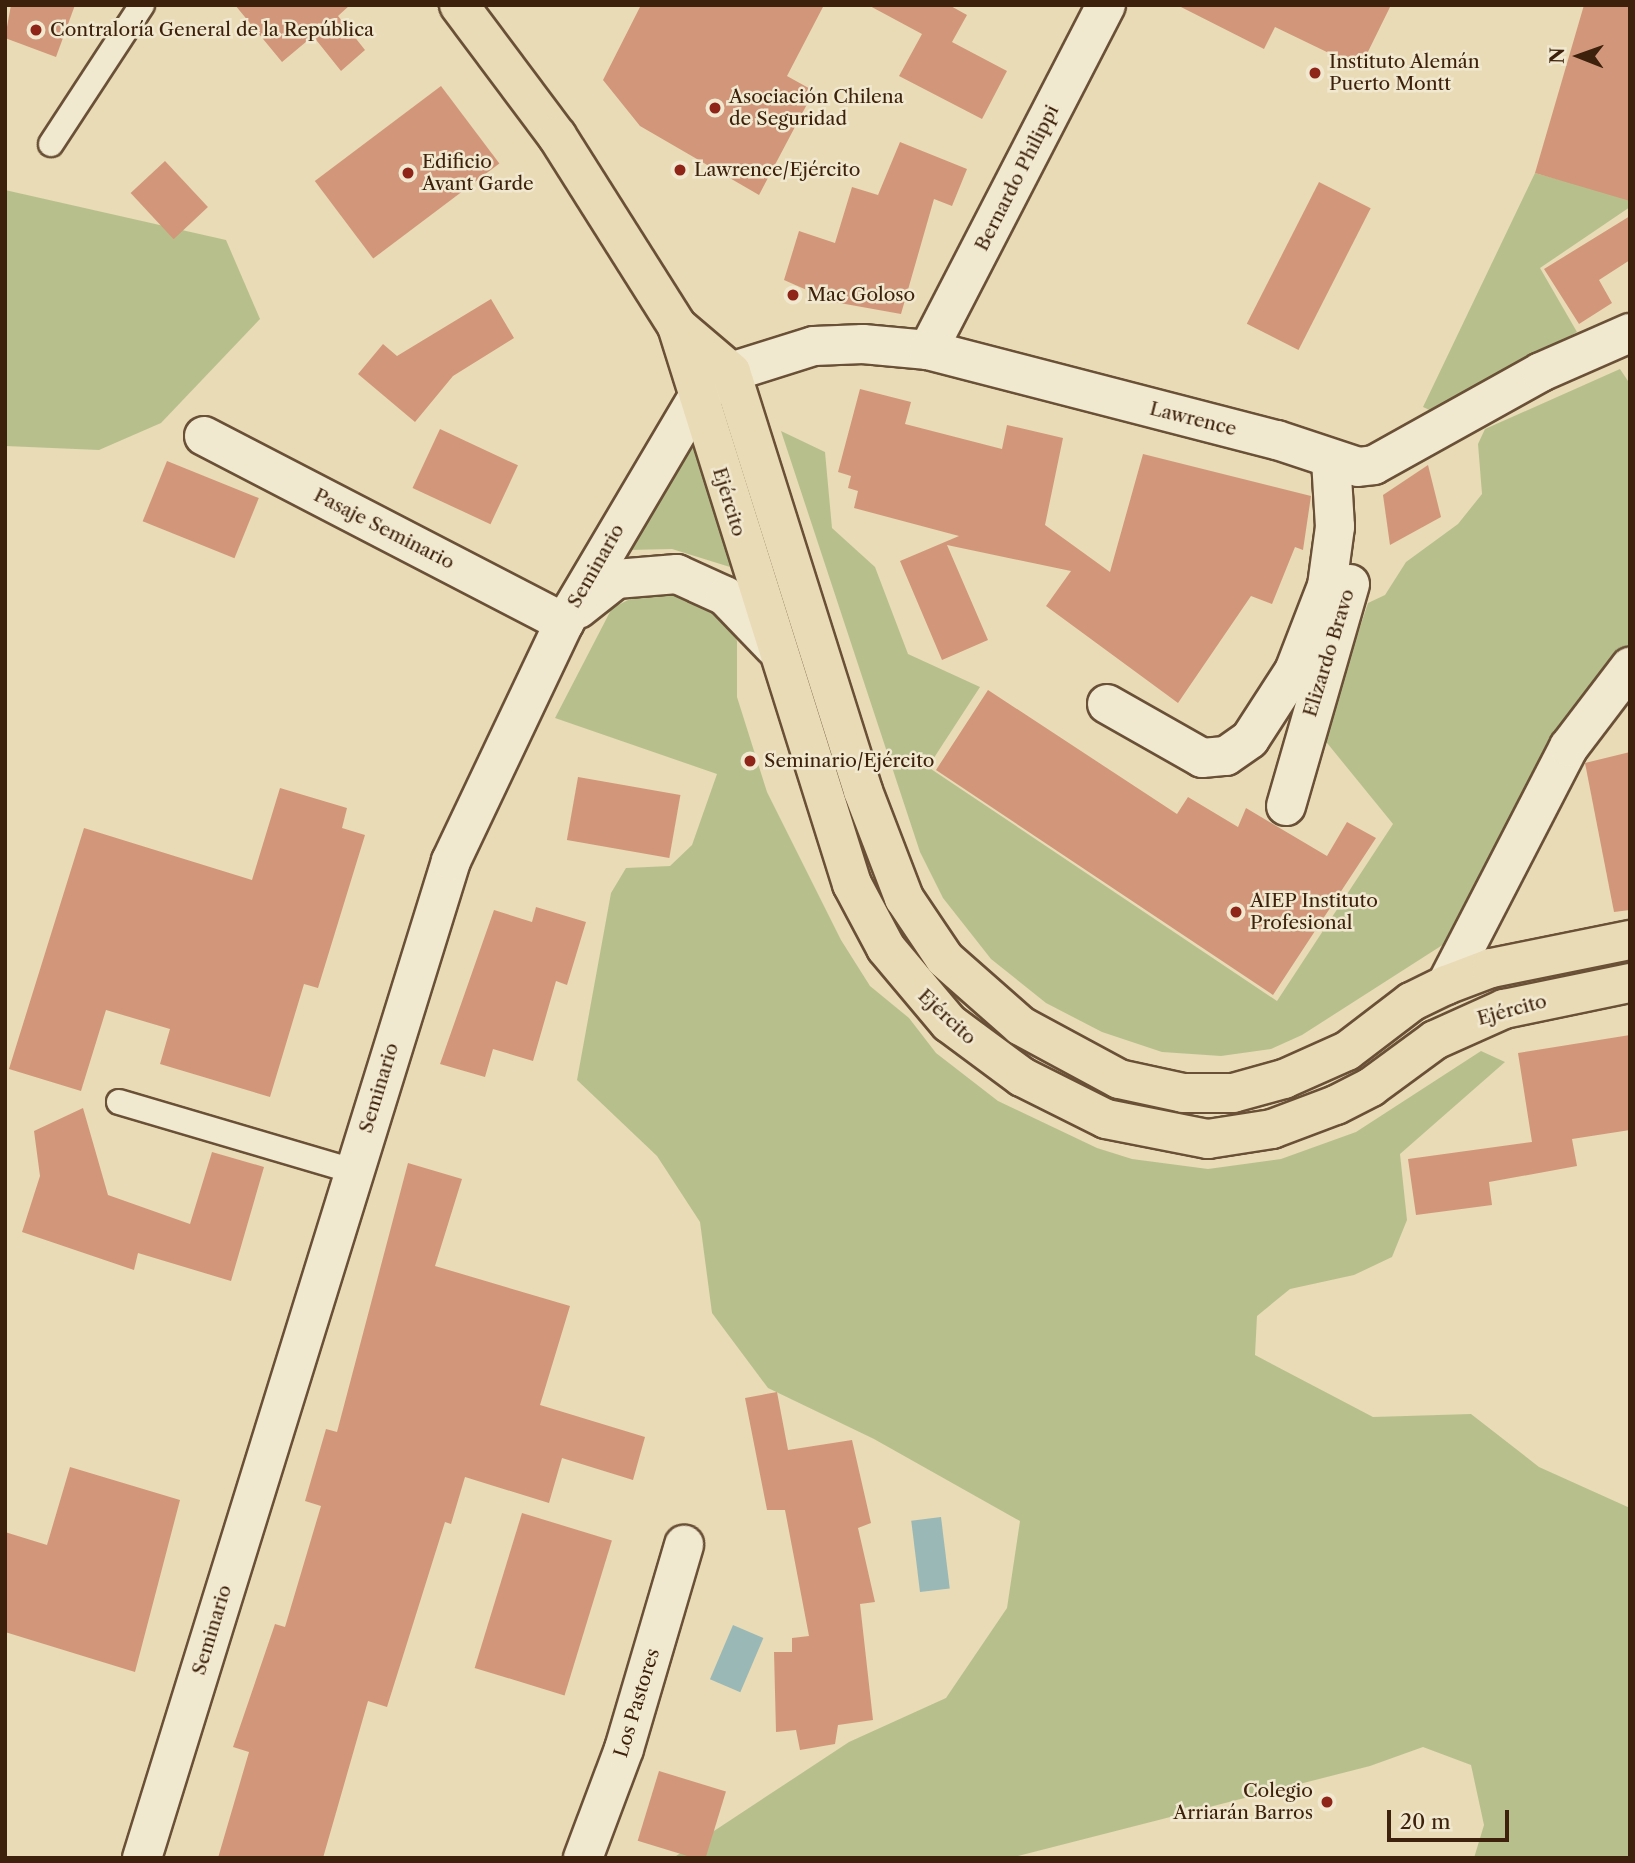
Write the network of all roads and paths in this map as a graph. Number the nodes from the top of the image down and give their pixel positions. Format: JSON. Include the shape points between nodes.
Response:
{"nodes":[{"id":1,"x":142,"y":5,"type":"edge"},
{"id":2,"x":459,"y":5,"type":"edge"},
{"id":3,"x":1106,"y":5,"type":"edge"},
{"id":4,"x":51,"y":144,"type":"dead end"},
{"id":5,"x":677,"y":326,"type":"junction"},
{"id":6,"x":1630,"y":333,"type":"edge"},
{"id":7,"x":928,"y":351,"type":"junction"},
{"id":8,"x":730,"y":372,"type":"junction"},
{"id":9,"x":697,"y":398,"type":"junction"},
{"id":10,"x":204,"y":436,"type":"dead end"},
{"id":11,"x":1331,"y":460,"type":"junction"},
{"id":12,"x":564,"y":623,"type":"junction"},
{"id":13,"x":774,"y":647,"type":"junction"},
{"id":14,"x":1630,"y":667,"type":"edge"},
{"id":15,"x":1107,"y":704,"type":"dead end"},
{"id":16,"x":1286,"y":806,"type":"dead end"},
{"id":17,"x":1630,"y":940,"type":"edge"},
{"id":18,"x":1630,"y":983,"type":"edge"},
{"id":19,"x":1446,"y":985,"type":"junction"},
{"id":20,"x":119,"y":1102,"type":"dead end"},
{"id":21,"x":353,"y":1171,"type":"junction"},
{"id":22,"x":684,"y":1545,"type":"dead end"},
{"id":23,"x":142,"y":1858,"type":"edge"},
{"id":24,"x":583,"y":1858,"type":"edge"}],
"edges":[{"from":1,"to":4,"type":"lane"},
{"from":2,"to":5,"type":"main road","name":"Ejército","via":[[557,136]]},
{"from":3,"to":7,"type":"street","name":"Bernardo Philippi"},
{"from":5,"to":8,"type":"main road","name":"Ejército"},
{"from":5,"to":9,"type":"main road","name":"Ejército"},
{"from":6,"to":11,"type":"street","name":"Lawrence","via":[[1541,372],[1374,465]]},
{"from":7,"to":8,"type":"street","name":"Lawrence","via":[[863,344],[814,346]]},
{"from":7,"to":11,"type":"street","name":"Lawrence","via":[[1277,440]]},
{"from":8,"to":9,"type":"street","name":"Seminario"},
{"from":8,"to":19,"type":"main road","name":"Ejército","via":[[890,868],[920,924],[976,991],[1032,1033],[1095,1067],[1153,1088],[1207,1096],[1259,1088],[1317,1066]]},
{"from":9,"to":12,"type":"street","name":"Seminario"},
{"from":9,"to":13,"type":"main road","name":"Ejército"},
{"from":10,"to":12,"type":"street","name":"Pasaje Seminario"},
{"from":11,"to":15,"type":"street","name":"Elizardo Bravo","via":[[1335,527],[1327,586],[1294,671],[1250,739],[1226,755],[1202,758]]},
{"from":11,"to":16,"type":"street","name":"Elizardo Bravo","via":[[1350,512],[1353,569]]},
{"from":12,"to":13,"type":"street","via":[[616,579],[660,572],[698,580],[724,596]]},
{"from":12,"to":21,"type":"street","name":"Seminario","via":[[451,860]]},
{"from":13,"to":18,"type":"main road","name":"Ejército","via":[[852,884],[886,948],[913,986],[972,1042],[1052,1094],[1106,1119],[1208,1139],[1272,1129],[1371,1087],[1465,1024],[1504,1009]]},
{"from":14,"to":19,"type":"street","via":[[1569,747]]},
{"from":17,"to":19,"type":"main road","name":"Ejército","via":[[1491,968]]},
{"from":20,"to":21,"type":"lane"},
{"from":21,"to":23,"type":"street","name":"Seminario"},
{"from":22,"to":24,"type":"street","name":"Los Pastores","via":[[624,1749]]}]}
